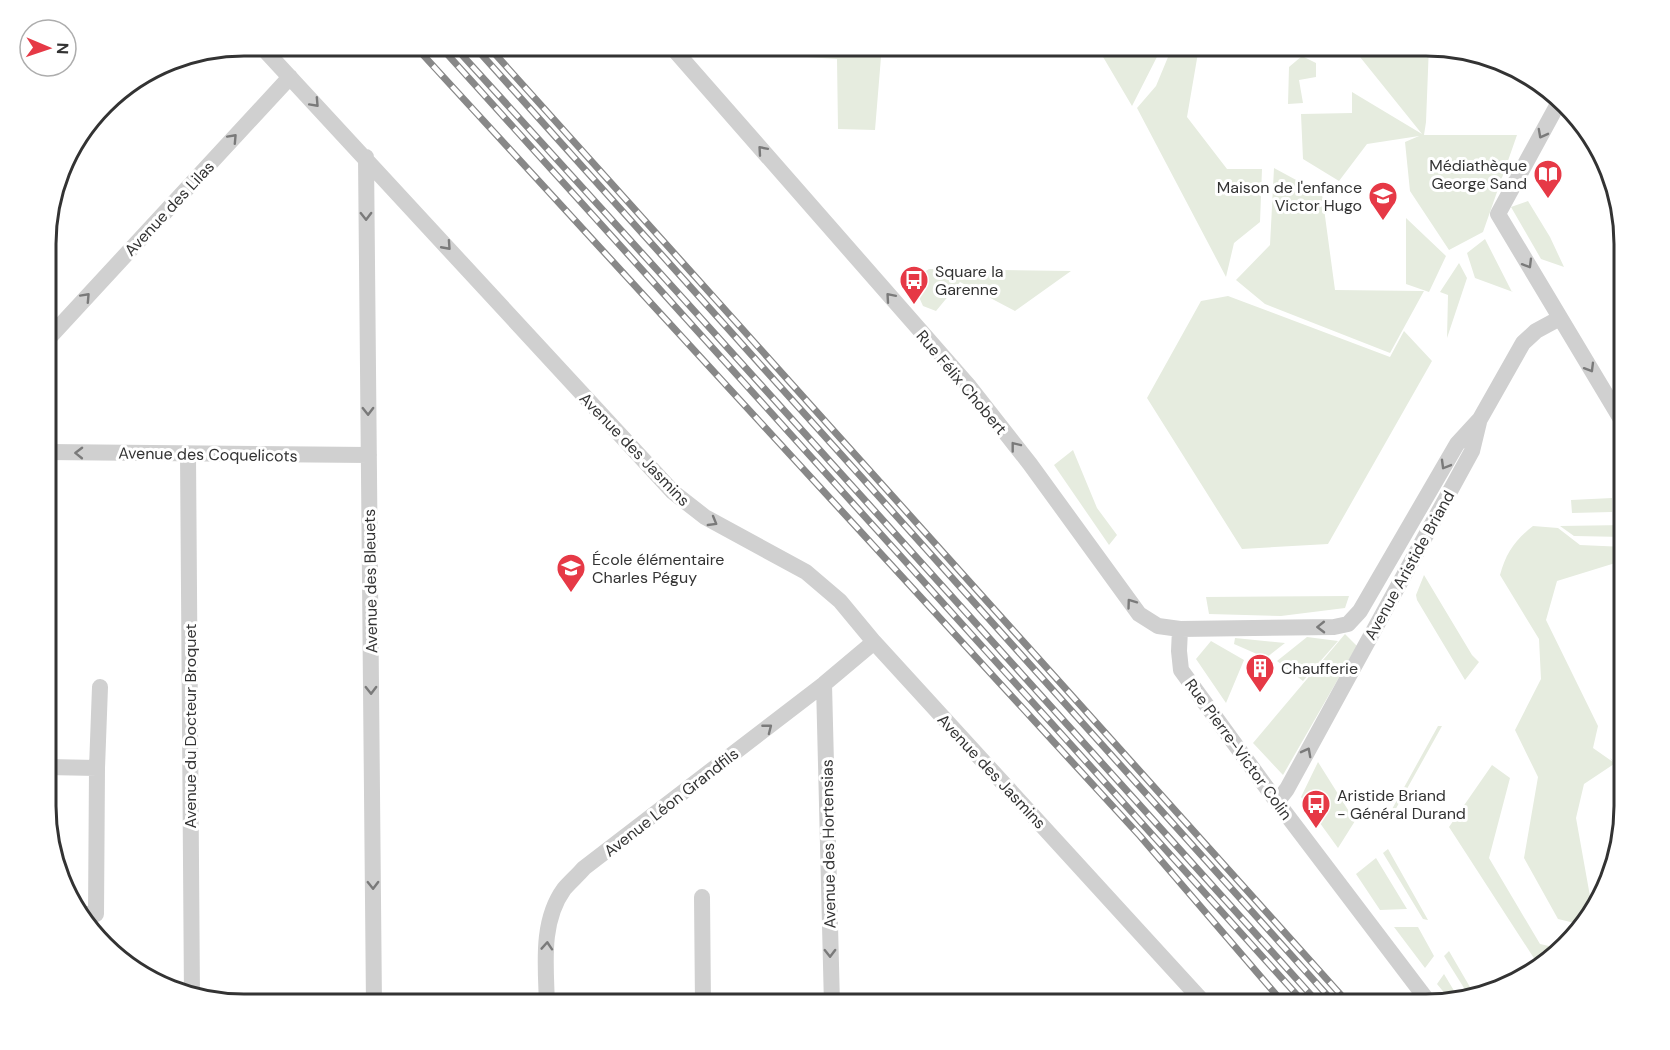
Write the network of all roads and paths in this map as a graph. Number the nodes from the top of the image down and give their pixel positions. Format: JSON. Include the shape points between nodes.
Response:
{"nodes":[{"id":1,"x":271,"y":56,"type":"edge"},
{"id":2,"x":679,"y":56,"type":"edge"},
{"id":3,"x":291,"y":77,"type":"junction"},
{"id":4,"x":1556,"y":108,"type":"edge"},
{"id":5,"x":366,"y":157,"type":"junction"},
{"id":6,"x":1560,"y":318,"type":"junction"},
{"id":7,"x":55,"y":331,"type":"edge"},
{"id":8,"x":1614,"y":409,"type":"edge"},
{"id":9,"x":1480,"y":419,"type":"junction"},
{"id":10,"x":55,"y":452,"type":"edge"},
{"id":11,"x":188,"y":454,"type":"junction"},
{"id":12,"x":369,"y":455,"type":"junction"},
{"id":13,"x":1348,"y":624,"type":"junction"},
{"id":14,"x":1180,"y":629,"type":"junction"},
{"id":15,"x":1370,"y":637,"type":"junction"},
{"id":16,"x":874,"y":642,"type":"junction"},
{"id":17,"x":824,"y":684,"type":"junction"},
{"id":18,"x":100,"y":687,"type":"dead end"},
{"id":19,"x":55,"y":767,"type":"edge"},
{"id":20,"x":97,"y":768,"type":"junction"},
{"id":21,"x":1277,"y":802,"type":"junction"},
{"id":22,"x":702,"y":897,"type":"dead end"},
{"id":23,"x":89,"y":914,"type":"edge"},
{"id":24,"x":192,"y":987,"type":"edge"},
{"id":25,"x":374,"y":994,"type":"edge"},
{"id":26,"x":547,"y":994,"type":"edge"},
{"id":27,"x":703,"y":994,"type":"edge"},
{"id":28,"x":832,"y":994,"type":"edge"},
{"id":29,"x":1196,"y":994,"type":"edge"},
{"id":30,"x":1423,"y":994,"type":"edge"}],
"edges":[{"from":1,"to":3,"type":"street","name":"Avenue des Jasmins"},
{"from":14,"to":2,"type":"street","name":"Rue Félix Chobert","one_way":true,"via":[[1158,626],[1140,614],[968,384]]},
{"from":3,"to":5,"type":"street","name":"Avenue des Jasmins","one_way":true},
{"from":7,"to":3,"type":"street","name":"Avenue des Lilas","one_way":true},
{"from":4,"to":6,"type":"street","one_way":true,"via":[[1498,214]]},
{"from":5,"to":12,"type":"street","name":"Avenue des Bleuets","one_way":true},
{"from":5,"to":16,"type":"street","name":"Avenue des Jasmins","one_way":true,"via":[[673,492],[705,517],[806,572],[840,601]]},
{"from":6,"to":8,"type":"street","one_way":true},
{"from":6,"to":9,"type":"street","name":"Avenue Aristide Briand","via":[[1536,330],[1523,343]]},
{"from":9,"to":13,"type":"street","name":"Avenue Aristide Briand","one_way":true,"via":[[1457,444],[1360,611]]},
{"from":9,"to":15,"type":"street","name":"Avenue Aristide Briand","via":[[1472,451]]},
{"from":11,"to":10,"type":"street","name":"Avenue des Coquelicots","one_way":true},
{"from":11,"to":12,"type":"street","name":"Avenue des Coquelicots"},
{"from":11,"to":24,"type":"street","name":"Avenue du Docteur Broquet"},
{"from":12,"to":25,"type":"street","name":"Avenue des Bleuets","one_way":true},
{"from":13,"to":14,"type":"street","name":"Avenue Aristide Briand","one_way":true},
{"from":13,"to":15,"type":"street"},
{"from":14,"to":21,"type":"street","name":"Rue Pierre-Victor Colin","via":[[1181,670]]},
{"from":21,"to":15,"type":"street","name":"Avenue Aristide Briand","one_way":true},
{"from":16,"to":17,"type":"street","name":"Avenue Léon Grandfils"},
{"from":16,"to":29,"type":"street","name":"Avenue des Jasmins"},
{"from":26,"to":17,"type":"street","name":"Avenue Léon Grandfils","one_way":true,"via":[[546,948],[551,913],[564,890],[584,868]]},
{"from":17,"to":28,"type":"street","name":"Avenue des Hortensias","one_way":true},
{"from":18,"to":20,"type":"street"},
{"from":19,"to":20,"type":"street"},
{"from":20,"to":23,"type":"street","via":[[96,914]]},
{"from":21,"to":30,"type":"street","name":"Rue Pierre-Victor Colin"},
{"from":22,"to":27,"type":"street"}]}
